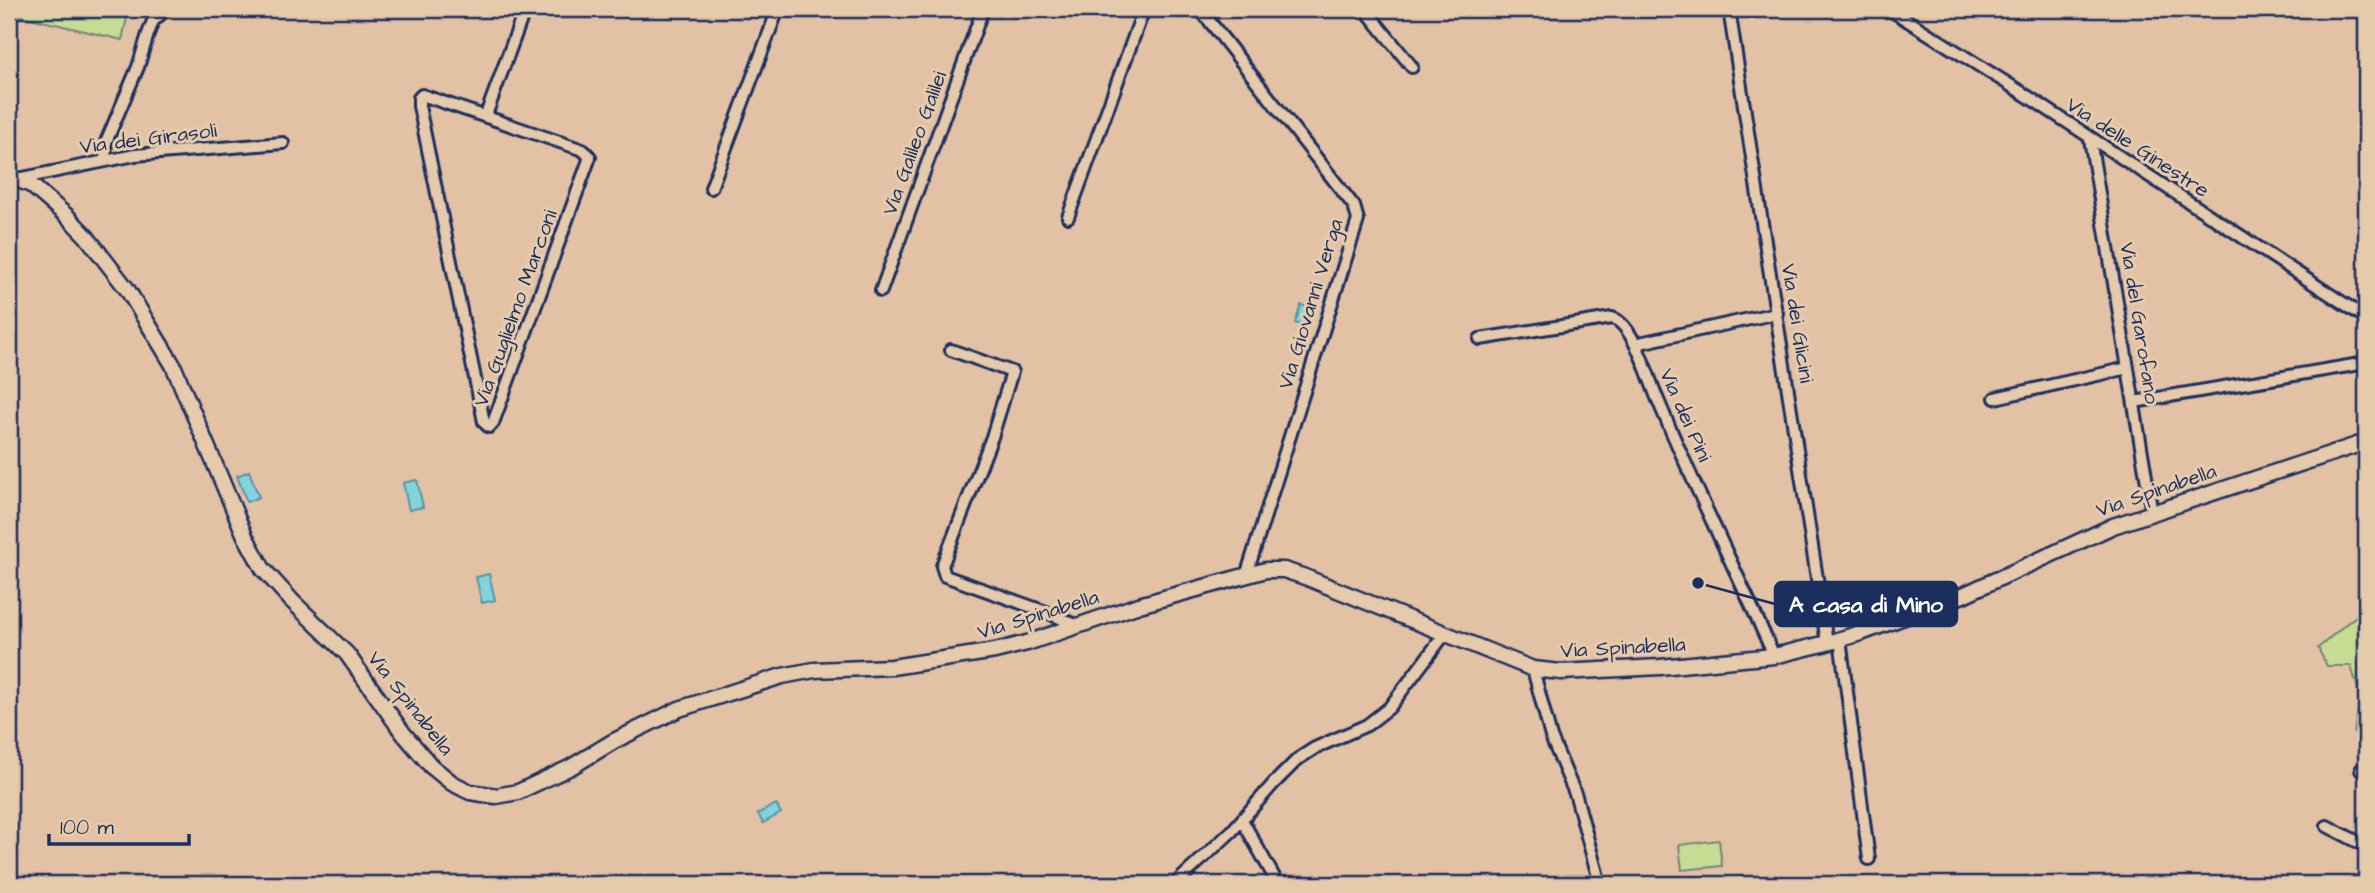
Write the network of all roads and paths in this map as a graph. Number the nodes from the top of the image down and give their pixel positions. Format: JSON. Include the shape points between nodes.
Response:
{"nodes":[{"id":1,"x":166,"y":9,"type":"edge"},
{"id":2,"x":525,"y":9,"type":"edge"},
{"id":3,"x":778,"y":9,"type":"edge"},
{"id":4,"x":983,"y":9,"type":"edge"},
{"id":5,"x":1144,"y":9,"type":"edge"},
{"id":6,"x":1200,"y":9,"type":"edge"},
{"id":7,"x":1365,"y":9,"type":"edge"},
{"id":8,"x":1729,"y":9,"type":"edge"},
{"id":9,"x":1889,"y":9,"type":"edge"},
{"id":10,"x":1412,"y":66,"type":"dead end"},
{"id":11,"x":486,"y":115,"type":"junction"},
{"id":12,"x":2090,"y":139,"type":"junction"},
{"id":13,"x":283,"y":143,"type":"dead end"},
{"id":14,"x":105,"y":160,"type":"junction"},
{"id":15,"x":13,"y":177,"type":"edge"},
{"id":16,"x":711,"y":188,"type":"dead end"},
{"id":17,"x":1068,"y":217,"type":"dead end"},
{"id":18,"x":881,"y":290,"type":"dead end"},
{"id":19,"x":1777,"y":313,"type":"junction"},
{"id":20,"x":2366,"y":318,"type":"edge"},
{"id":21,"x":1480,"y":339,"type":"dead end"},
{"id":22,"x":1634,"y":344,"type":"junction"},
{"id":23,"x":951,"y":350,"type":"dead end"},
{"id":24,"x":2366,"y":363,"type":"edge"},
{"id":25,"x":2128,"y":369,"type":"junction"},
{"id":26,"x":1995,"y":397,"type":"dead end"},
{"id":27,"x":2134,"y":402,"type":"junction"},
{"id":28,"x":2366,"y":442,"type":"edge"},
{"id":29,"x":2152,"y":513,"type":"junction"},
{"id":30,"x":1247,"y":573,"type":"junction"},
{"id":31,"x":1077,"y":626,"type":"junction"},
{"id":32,"x":1444,"y":635,"type":"junction"},
{"id":33,"x":1834,"y":641,"type":"junction"},
{"id":34,"x":1774,"y":656,"type":"junction"},
{"id":35,"x":1533,"y":669,"type":"junction"},
{"id":36,"x":1242,"y":820,"type":"junction"},
{"id":37,"x":2327,"y":826,"type":"dead end"},
{"id":38,"x":2366,"y":846,"type":"edge"},
{"id":39,"x":1869,"y":859,"type":"dead end"},
{"id":40,"x":1175,"y":884,"type":"edge"},
{"id":41,"x":1278,"y":884,"type":"edge"},
{"id":42,"x":1600,"y":884,"type":"edge"}],
"edges":[{"from":1,"to":14,"type":"street","via":[[153,21],[106,142]]},
{"from":2,"to":11,"type":"street"},
{"from":3,"to":16,"type":"street"},
{"from":4,"to":18,"type":"street","name":"Via Galileo Galilei"},
{"from":5,"to":17,"type":"street"},
{"from":6,"to":30,"type":"street","name":"Via Giovanni Verga","via":[[1354,206],[1359,220]]},
{"from":7,"to":10,"type":"street"},
{"from":8,"to":19,"type":"street","name":"Via dei Glicini"},
{"from":9,"to":12,"type":"street","name":"Via delle Ginestre"},
{"from":11,"to":11,"type":"street","name":"Via Guglielmo Marconi","via":[[427,95],[419,98],[481,408],[489,427],[590,159],[583,150]]},
{"from":12,"to":20,"type":"street","name":"Via delle Ginestre"},
{"from":12,"to":25,"type":"street","name":"Via del Garofano"},
{"from":13,"to":14,"type":"street","name":"Via dei Girasoli"},
{"from":14,"to":15,"type":"street","name":"Via dei Girasoli"},
{"from":15,"to":31,"type":"street","name":"Via Spinabella","via":[[34,188],[82,230],[151,325],[184,388],[260,565],[347,654],[426,761],[470,792],[496,796],[518,792],[680,709],[789,674],[892,667],[973,655]]},
{"from":19,"to":22,"type":"street"},
{"from":19,"to":33,"type":"street","name":"Via dei Glicini"},
{"from":21,"to":22,"type":"street","name":"Via dei Pini","via":[[1612,318],[1623,323]]},
{"from":22,"to":34,"type":"street","name":"Via dei Pini"},
{"from":23,"to":31,"type":"street","via":[[1012,372],[942,573]]},
{"from":24,"to":27,"type":"street"},
{"from":25,"to":26,"type":"street"},
{"from":25,"to":27,"type":"street","name":"Via del Garofano"},
{"from":27,"to":29,"type":"street","name":"Via del Garofano"},
{"from":28,"to":29,"type":"street","name":"Via Spinabella"},
{"from":29,"to":33,"type":"street","name":"Via Spinabella","via":[[1975,590]]},
{"from":30,"to":31,"type":"street","name":"Via Spinabella"},
{"from":30,"to":32,"type":"street","name":"Via Spinabella","via":[[1290,572]]},
{"from":32,"to":35,"type":"street","name":"Via Spinabella"},
{"from":32,"to":36,"type":"street","via":[[1389,708],[1362,727],[1303,755]]},
{"from":33,"to":34,"type":"street","name":"Via Spinabella"},
{"from":33,"to":39,"type":"street","name":"Via dei Glicini"},
{"from":34,"to":35,"type":"street","name":"Via Spinabella","via":[[1648,668]]},
{"from":35,"to":42,"type":"street","via":[[1550,737],[1576,796]]},
{"from":36,"to":40,"type":"street"},
{"from":36,"to":41,"type":"street"},
{"from":37,"to":38,"type":"street"}]}
